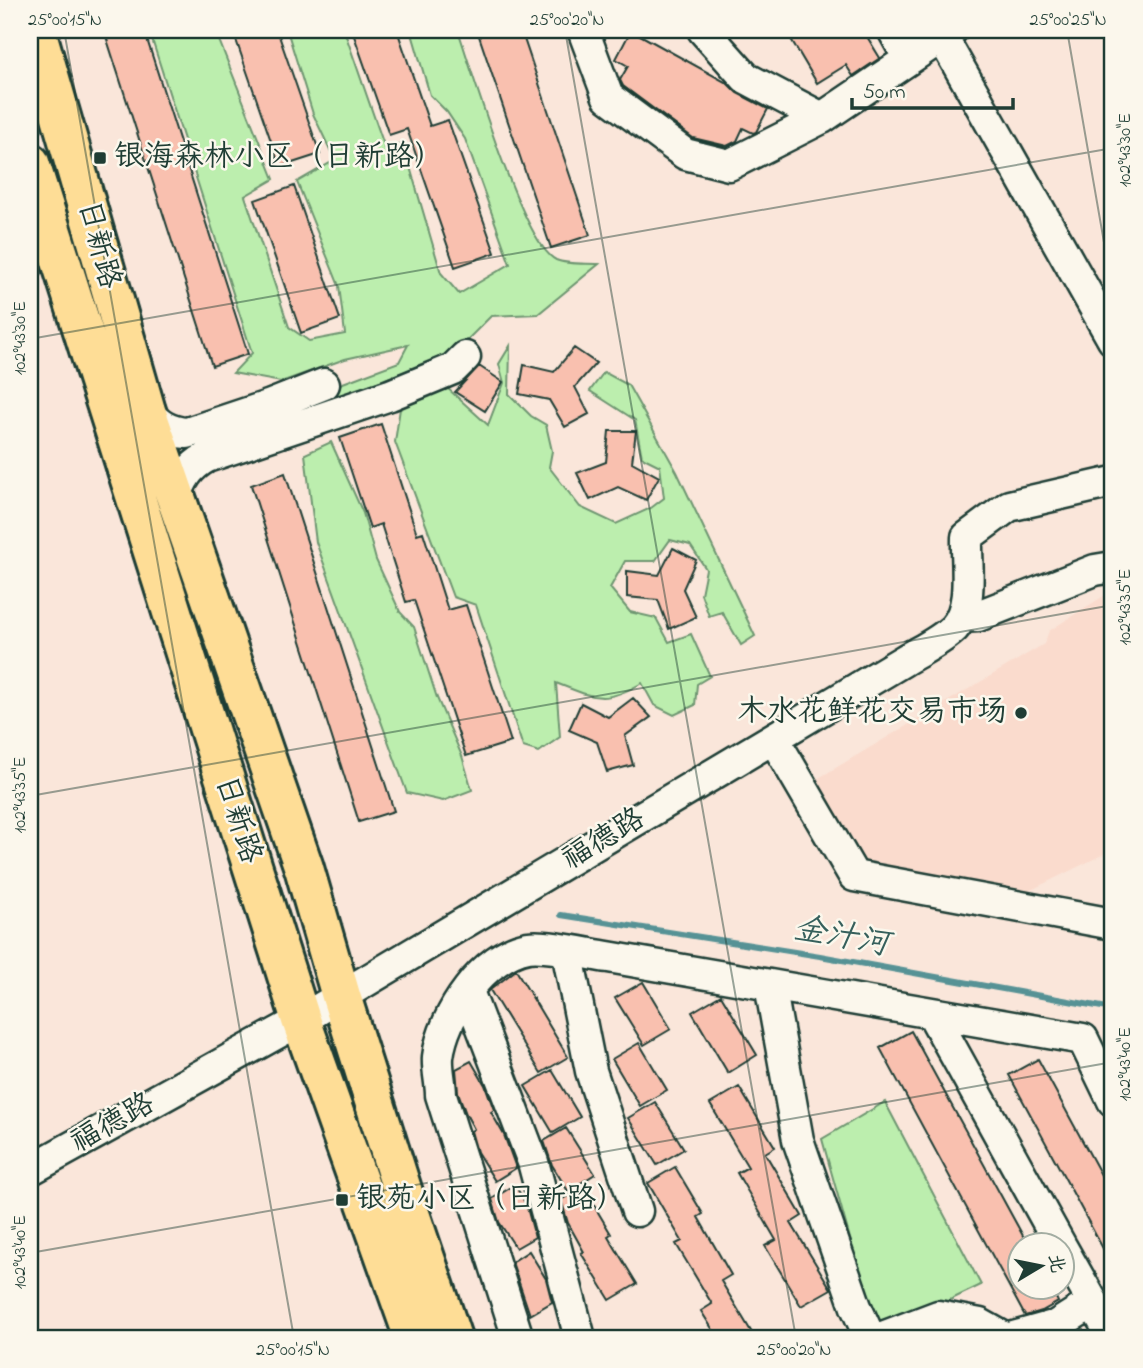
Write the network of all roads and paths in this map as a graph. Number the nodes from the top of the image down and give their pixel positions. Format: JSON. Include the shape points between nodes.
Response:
{"nodes":[{"id":1,"x":36,"y":30,"type":"edge"},
{"id":2,"x":583,"y":30,"type":"edge"},
{"id":3,"x":703,"y":30,"type":"edge"},
{"id":4,"x":893,"y":30,"type":"edge"},
{"id":5,"x":947,"y":33,"type":"edge"},
{"id":6,"x":909,"y":59,"type":"junction"},
{"id":7,"x":30,"y":75,"type":"edge"},
{"id":8,"x":822,"y":118,"type":"junction"},
{"id":9,"x":30,"y":163,"type":"edge"},
{"id":10,"x":30,"y":193,"type":"edge"},
{"id":11,"x":72,"y":297,"type":"junction"},
{"id":12,"x":123,"y":339,"type":"junction"},
{"id":13,"x":1113,"y":340,"type":"edge"},
{"id":14,"x":465,"y":357,"type":"dead end"},
{"id":15,"x":324,"y":384,"type":"dead end"},
{"id":16,"x":146,"y":411,"type":"junction"},
{"id":17,"x":277,"y":418,"type":"junction"},
{"id":18,"x":1113,"y":482,"type":"edge"},
{"id":19,"x":175,"y":500,"type":"junction"},
{"id":20,"x":1113,"y":567,"type":"edge"},
{"id":21,"x":961,"y":617,"type":"junction"},
{"id":22,"x":774,"y":739,"type":"junction"},
{"id":23,"x":1113,"y":924,"type":"edge"},
{"id":24,"x":567,"y":951,"type":"junction"},
{"id":25,"x":770,"y":985,"type":"junction"},
{"id":26,"x":468,"y":991,"type":"junction"},
{"id":27,"x":341,"y":996,"type":"junction"},
{"id":28,"x":932,"y":1013,"type":"junction"},
{"id":29,"x":301,"y":1020,"type":"junction"},
{"id":30,"x":1083,"y":1040,"type":"junction"},
{"id":31,"x":1113,"y":1044,"type":"edge"},
{"id":32,"x":1113,"y":1101,"type":"edge"},
{"id":33,"x":30,"y":1170,"type":"edge"},
{"id":34,"x":637,"y":1211,"type":"dead end"},
{"id":35,"x":1054,"y":1232,"type":"edge"},
{"id":36,"x":1076,"y":1272,"type":"edge"},
{"id":37,"x":1093,"y":1302,"type":"junction"},
{"id":38,"x":913,"y":1332,"type":"edge"},
{"id":39,"x":414,"y":1338,"type":"edge"},
{"id":40,"x":452,"y":1338,"type":"edge"},
{"id":41,"x":518,"y":1338,"type":"edge"},
{"id":42,"x":580,"y":1338,"type":"edge"},
{"id":43,"x":870,"y":1338,"type":"edge"},
{"id":44,"x":880,"y":1338,"type":"edge"},
{"id":45,"x":1008,"y":1338,"type":"edge"},
{"id":46,"x":1113,"y":1338,"type":"edge"}],
"edges":[{"from":1,"to":12,"type":"main road","name":"日新路"},
{"from":2,"to":8,"type":"street","via":[[608,97],[685,154],[729,165]]},
{"from":3,"to":8,"type":"street","via":[[746,78]]},
{"from":4,"to":6,"type":"street"},
{"from":5,"to":6,"type":"street"},
{"from":5,"to":13,"type":"street"},
{"from":6,"to":8,"type":"street"},
{"from":7,"to":12,"type":"main road","name":"日新路"},
{"from":9,"to":11,"type":"main road","name":"日新路"},
{"from":10,"to":11,"type":"main road","name":"日新路"},
{"from":11,"to":29,"type":"main road","name":"日新路"},
{"from":12,"to":16,"type":"main road","name":"日新路"},
{"from":14,"to":17,"type":"street","via":[[453,369],[390,395]]},
{"from":15,"to":17,"type":"street"},
{"from":16,"to":17,"type":"street","via":[[156,423],[187,433]]},
{"from":16,"to":19,"type":"main road","name":"日新路"},
{"from":17,"to":19,"type":"street","via":[[194,464],[181,481]]},
{"from":18,"to":21,"type":"street","via":[[1009,506],[967,537],[966,605]]},
{"from":19,"to":27,"type":"main road","name":"日新路","via":[[304,868]]},
{"from":20,"to":21,"type":"street","via":[[978,616]]},
{"from":21,"to":22,"type":"street","name":"福德路","via":[[952,629]]},
{"from":22,"to":23,"type":"street","via":[[854,876]]},
{"from":22,"to":27,"type":"street","name":"福德路"},
{"from":24,"to":25,"type":"street"},
{"from":24,"to":26,"type":"street","via":[[532,946],[512,951],[481,972]]},
{"from":24,"to":34,"type":"street","via":[[591,1071]]},
{"from":25,"to":28,"type":"street"},
{"from":25,"to":43,"type":"street","via":[[798,1140]]},
{"from":26,"to":41,"type":"street","via":[[451,1016],[439,1057],[442,1095]]},
{"from":26,"to":42,"type":"street","via":[[533,1161]]},
{"from":27,"to":29,"type":"street","name":"福德路"},
{"from":27,"to":40,"type":"main road","name":"日新路"},
{"from":28,"to":30,"type":"street"},
{"from":28,"to":35,"type":"street"},
{"from":29,"to":33,"type":"street","name":"福德路"},
{"from":29,"to":39,"type":"main road","name":"日新路"},
{"from":30,"to":31,"type":"street"},
{"from":30,"to":32,"type":"street"},
{"from":36,"to":37,"type":"street"},
{"from":37,"to":45,"type":"street","via":[[1057,1325]]},
{"from":37,"to":46,"type":"street"},
{"from":38,"to":44,"type":"street"},
{"from":38,"to":45,"type":"street","via":[[938,1316],[980,1324]]}]}
